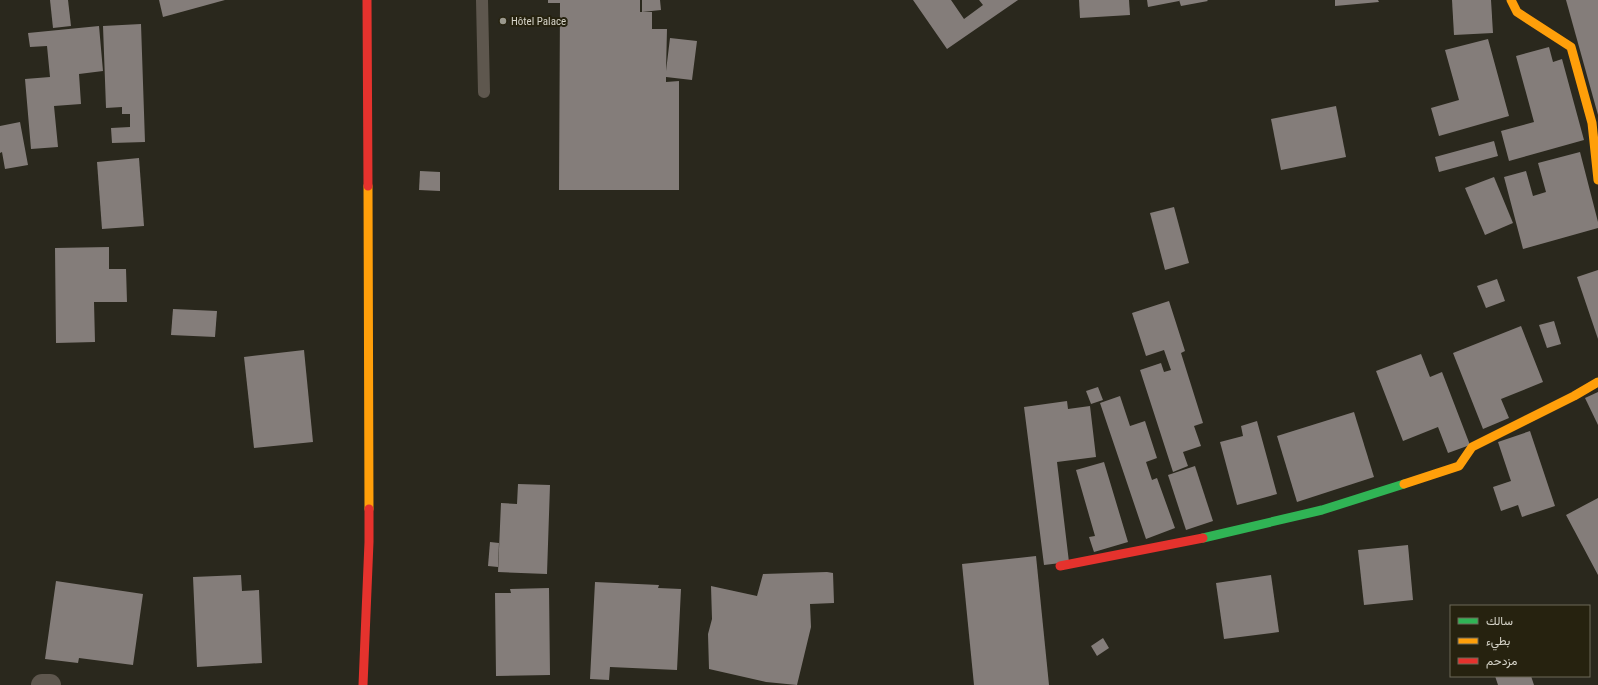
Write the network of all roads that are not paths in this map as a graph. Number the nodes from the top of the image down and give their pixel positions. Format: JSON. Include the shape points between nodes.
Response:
{"nodes":[{"id":1,"x":367,"y":0,"type":"edge"},
{"id":2,"x":482,"y":0,"type":"edge"},
{"id":3,"x":1511,"y":0,"type":"edge"},
{"id":4,"x":484,"y":92,"type":"dead end"},
{"id":5,"x":1598,"y":180,"type":"edge"},
{"id":6,"x":1598,"y":382,"type":"edge"},
{"id":7,"x":1060,"y":566,"type":"dead end"},
{"id":8,"x":42,"y":685,"type":"edge"},
{"id":9,"x":50,"y":685,"type":"edge"},
{"id":10,"x":363,"y":685,"type":"edge"}],
"edges":[{"from":1,"to":10,"type":"street","via":[[369,542]]},
{"from":2,"to":4,"type":"lane"},
{"from":3,"to":5,"type":"street","via":[[1517,12],[1571,47],[1592,123]]},
{"from":6,"to":7,"type":"street","via":[[1472,447],[1459,466],[1322,510],[1176,544]]},
{"from":8,"to":9,"type":"street"}]}
